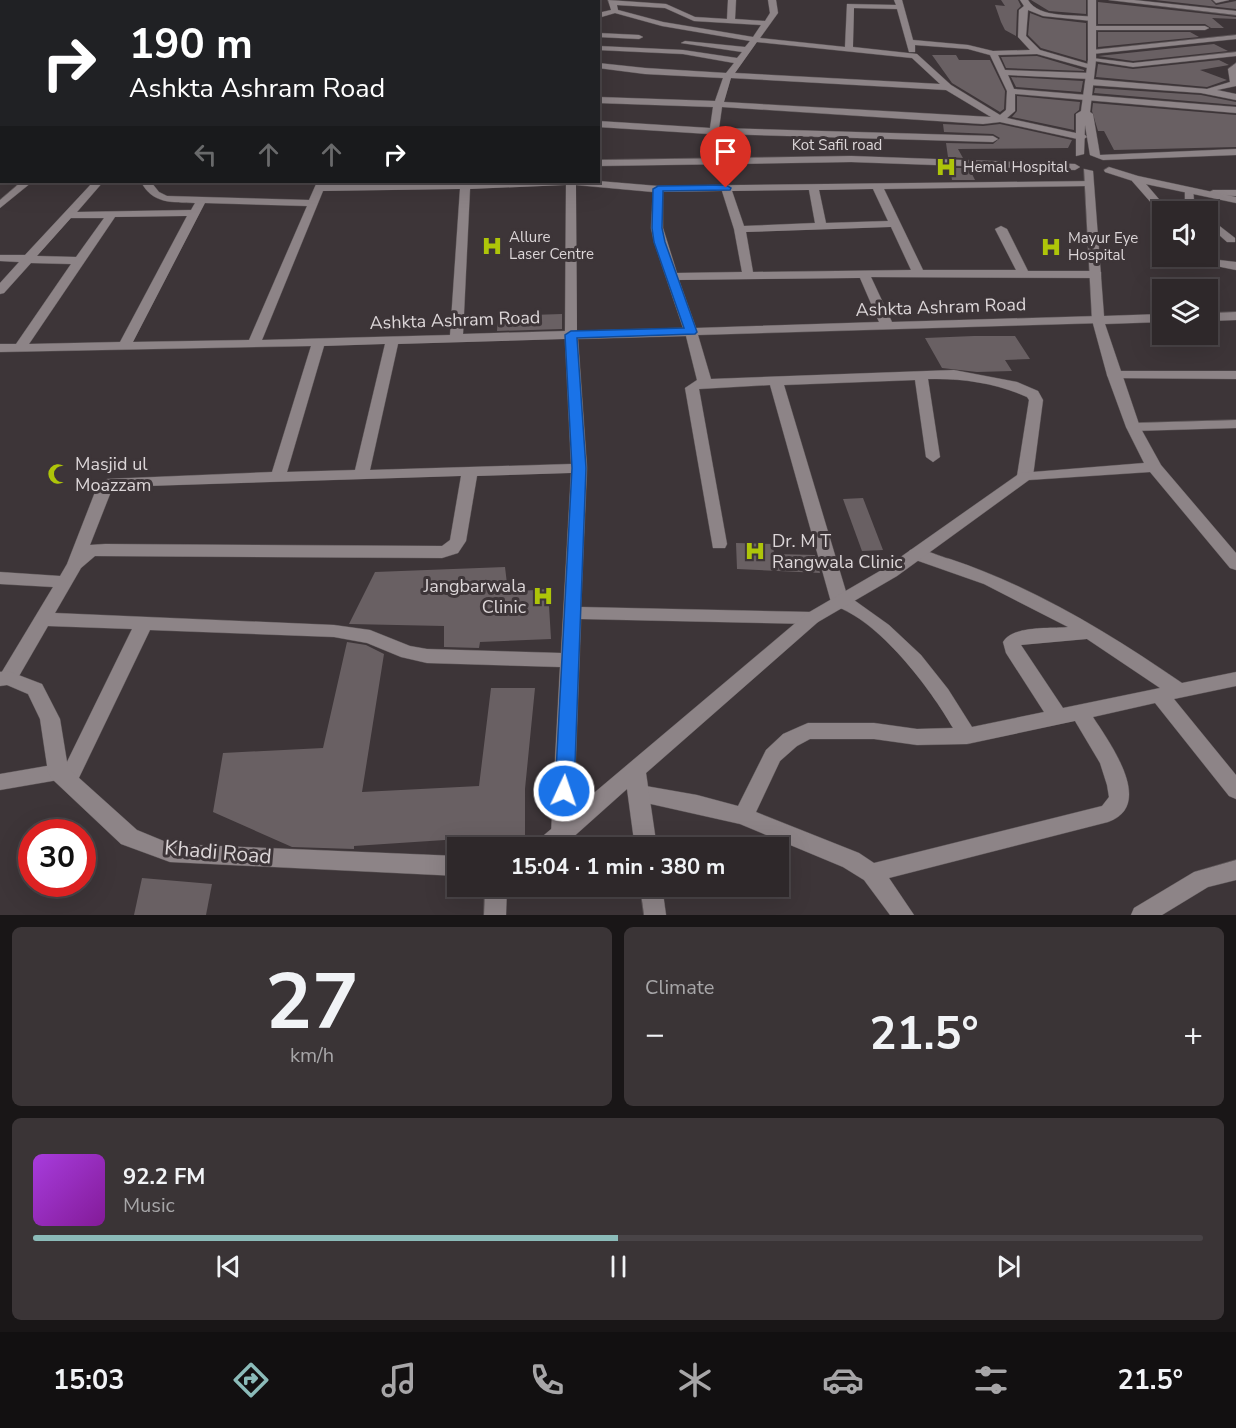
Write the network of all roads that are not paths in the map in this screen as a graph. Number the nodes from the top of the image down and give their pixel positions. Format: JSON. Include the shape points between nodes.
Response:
{"nodes":[{"id":1,"x":732,"y":0,"type":"edge"},
{"id":2,"x":772,"y":0,"type":"edge"},
{"id":3,"x":1092,"y":0,"type":"edge"},
{"id":4,"x":1113,"y":0,"type":"edge"},
{"id":5,"x":1225,"y":0,"type":"edge"},
{"id":6,"x":1140,"y":1,"type":"edge"},
{"id":7,"x":1216,"y":1,"type":"edge"},
{"id":8,"x":899,"y":3,"type":"edge"},
{"id":9,"x":1026,"y":4,"type":"edge"},
{"id":10,"x":613,"y":5,"type":"edge"},
{"id":11,"x":1236,"y":13,"type":"edge"},
{"id":12,"x":600,"y":15,"type":"edge"},
{"id":13,"x":731,"y":21,"type":"junction"},
{"id":14,"x":767,"y":23,"type":"junction"},
{"id":15,"x":1092,"y":23,"type":"junction"},
{"id":16,"x":1205,"y":28,"type":"dead end"},
{"id":17,"x":600,"y":35,"type":"edge"},
{"id":18,"x":1236,"y":37,"type":"edge"},
{"id":19,"x":639,"y":38,"type":"dead end"},
{"id":20,"x":756,"y":40,"type":"junction"},
{"id":21,"x":662,"y":41,"type":"dead end"},
{"id":22,"x":910,"y":42,"type":"junction"},
{"id":23,"x":708,"y":44,"type":"junction"},
{"id":24,"x":600,"y":48,"type":"edge"},
{"id":25,"x":849,"y":49,"type":"junction"},
{"id":26,"x":748,"y":50,"type":"junction"},
{"id":27,"x":689,"y":52,"type":"junction"},
{"id":28,"x":1037,"y":52,"type":"junction"},
{"id":29,"x":993,"y":53,"type":"junction"},
{"id":30,"x":1236,"y":54,"type":"edge"},
{"id":31,"x":914,"y":56,"type":"junction"},
{"id":32,"x":739,"y":61,"type":"junction"},
{"id":33,"x":600,"y":65,"type":"edge"},
{"id":34,"x":1236,"y":66,"type":"edge"},
{"id":35,"x":1091,"y":67,"type":"junction"},
{"id":36,"x":1004,"y":72,"type":"junction"},
{"id":37,"x":730,"y":74,"type":"junction"},
{"id":38,"x":948,"y":87,"type":"junction"},
{"id":39,"x":1201,"y":90,"type":"junction"},
{"id":40,"x":1011,"y":91,"type":"junction"},
{"id":41,"x":1088,"y":97,"type":"junction"},
{"id":42,"x":1236,"y":97,"type":"edge"},
{"id":43,"x":600,"y":100,"type":"edge"},
{"id":44,"x":718,"y":104,"type":"junction"},
{"id":45,"x":1236,"y":110,"type":"edge"},
{"id":46,"x":1085,"y":112,"type":"junction"},
{"id":47,"x":1000,"y":119,"type":"junction"},
{"id":48,"x":600,"y":124,"type":"edge"},
{"id":49,"x":714,"y":130,"type":"junction"},
{"id":50,"x":1082,"y":137,"type":"junction"},
{"id":51,"x":993,"y":139,"type":"dead end"},
{"id":52,"x":1236,"y":152,"type":"edge"},
{"id":53,"x":600,"y":153,"type":"edge"},
{"id":54,"x":714,"y":155,"type":"junction"},
{"id":55,"x":1099,"y":156,"type":"junction"},
{"id":56,"x":1074,"y":160,"type":"junction"},
{"id":57,"x":1236,"y":162,"type":"edge"},
{"id":58,"x":600,"y":163,"type":"edge"},
{"id":59,"x":1112,"y":168,"type":"junction"},
{"id":60,"x":1088,"y":177,"type":"junction"},
{"id":61,"x":1136,"y":179,"type":"junction"},
{"id":62,"x":26,"y":183,"type":"edge"},
{"id":63,"x":97,"y":183,"type":"edge"},
{"id":64,"x":147,"y":183,"type":"edge"},
{"id":65,"x":540,"y":183,"type":"edge"},
{"id":66,"x":573,"y":183,"type":"edge"},
{"id":67,"x":585,"y":183,"type":"edge"},
{"id":68,"x":320,"y":185,"type":"edge"},
{"id":69,"x":465,"y":186,"type":"junction"},
{"id":70,"x":813,"y":186,"type":"junction"},
{"id":71,"x":877,"y":186,"type":"junction"},
{"id":72,"x":726,"y":188,"type":"junction"},
{"id":73,"x":658,"y":189,"type":"junction"},
{"id":74,"x":1189,"y":190,"type":"junction"},
{"id":75,"x":1213,"y":193,"type":"junction"},
{"id":76,"x":1236,"y":193,"type":"edge"},
{"id":77,"x":1236,"y":200,"type":"edge"},
{"id":78,"x":201,"y":201,"type":"junction"},
{"id":79,"x":1155,"y":201,"type":"edge"},
{"id":80,"x":1189,"y":201,"type":"edge"},
{"id":81,"x":313,"y":203,"type":"junction"},
{"id":82,"x":0,"y":205,"type":"edge"},
{"id":83,"x":193,"y":213,"type":"junction"},
{"id":84,"x":112,"y":214,"type":"junction"},
{"id":85,"x":67,"y":215,"type":"junction"},
{"id":86,"x":896,"y":224,"type":"junction"},
{"id":87,"x":821,"y":226,"type":"junction"},
{"id":88,"x":740,"y":229,"type":"junction"},
{"id":89,"x":1001,"y":229,"type":"dead end"},
{"id":90,"x":1218,"y":229,"type":"edge"},
{"id":91,"x":1231,"y":240,"type":"dead end"},
{"id":92,"x":0,"y":258,"type":"edge"},
{"id":93,"x":28,"y":259,"type":"junction"},
{"id":94,"x":79,"y":261,"type":"junction"},
{"id":95,"x":1218,"y":263,"type":"edge"},
{"id":96,"x":1236,"y":266,"type":"edge"},
{"id":97,"x":1023,"y":272,"type":"junction"},
{"id":98,"x":919,"y":273,"type":"junction"},
{"id":99,"x":864,"y":274,"type":"junction"},
{"id":100,"x":748,"y":275,"type":"junction"},
{"id":101,"x":1097,"y":275,"type":"junction"},
{"id":102,"x":671,"y":277,"type":"junction"},
{"id":103,"x":0,"y":290,"type":"edge"},
{"id":104,"x":1218,"y":316,"type":"edge"},
{"id":105,"x":1236,"y":316,"type":"edge"},
{"id":106,"x":1152,"y":318,"type":"edge"},
{"id":107,"x":1098,"y":320,"type":"junction"},
{"id":108,"x":887,"y":326,"type":"junction"},
{"id":109,"x":691,"y":332,"type":"junction"},
{"id":110,"x":571,"y":335,"type":"junction"},
{"id":111,"x":456,"y":338,"type":"junction"},
{"id":112,"x":392,"y":340,"type":"junction"},
{"id":113,"x":319,"y":342,"type":"junction"},
{"id":114,"x":254,"y":344,"type":"junction"},
{"id":115,"x":125,"y":345,"type":"junction"},
{"id":116,"x":20,"y":347,"type":"junction"},
{"id":117,"x":0,"y":348,"type":"edge"},
{"id":118,"x":921,"y":375,"type":"junction"},
{"id":119,"x":1114,"y":375,"type":"junction"},
{"id":120,"x":1236,"y":375,"type":"edge"},
{"id":121,"x":776,"y":381,"type":"junction"},
{"id":122,"x":705,"y":384,"type":"junction"},
{"id":123,"x":1236,"y":424,"type":"edge"},
{"id":124,"x":1133,"y":427,"type":"junction"},
{"id":125,"x":933,"y":457,"type":"dead end"},
{"id":126,"x":1154,"y":467,"type":"junction"},
{"id":127,"x":579,"y":468,"type":"junction"},
{"id":128,"x":470,"y":471,"type":"junction"},
{"id":129,"x":361,"y":476,"type":"junction"},
{"id":130,"x":1025,"y":476,"type":"junction"},
{"id":131,"x":278,"y":478,"type":"junction"},
{"id":132,"x":719,"y":544,"type":"dead end"},
{"id":133,"x":916,"y":554,"type":"junction"},
{"id":134,"x":75,"y":564,"type":"junction"},
{"id":135,"x":1236,"y":564,"type":"edge"},
{"id":136,"x":0,"y":578,"type":"edge"},
{"id":137,"x":64,"y":582,"type":"junction"},
{"id":138,"x":842,"y":601,"type":"junction"},
{"id":139,"x":573,"y":613,"type":"junction"},
{"id":140,"x":812,"y":618,"type":"junction"},
{"id":141,"x":42,"y":619,"type":"junction"},
{"id":142,"x":144,"y":623,"type":"junction"},
{"id":143,"x":1090,"y":632,"type":"junction"},
{"id":144,"x":571,"y":660,"type":"junction"},
{"id":145,"x":4,"y":678,"type":"edge"},
{"id":146,"x":1236,"y":679,"type":"edge"},
{"id":147,"x":1180,"y":692,"type":"junction"},
{"id":148,"x":1159,"y":695,"type":"junction"},
{"id":149,"x":1080,"y":712,"type":"junction"},
{"id":150,"x":1058,"y":717,"type":"junction"},
{"id":151,"x":967,"y":736,"type":"junction"},
{"id":152,"x":635,"y":771,"type":"junction"},
{"id":153,"x":63,"y":776,"type":"junction"},
{"id":154,"x":0,"y":782,"type":"edge"},
{"id":155,"x":1236,"y":790,"type":"edge"},
{"id":156,"x":640,"y":794,"type":"junction"},
{"id":157,"x":743,"y":816,"type":"junction"},
{"id":158,"x":554,"y":837,"type":"edge"},
{"id":159,"x":559,"y":837,"type":"edge"},
{"id":160,"x":645,"y":837,"type":"edge"},
{"id":161,"x":447,"y":866,"type":"edge"},
{"id":162,"x":1236,"y":870,"type":"edge"},
{"id":163,"x":872,"y":873,"type":"junction"},
{"id":164,"x":496,"y":897,"type":"edge"},
{"id":165,"x":653,"y":897,"type":"edge"},
{"id":166,"x":495,"y":915,"type":"edge"},
{"id":167,"x":655,"y":915,"type":"edge"},
{"id":168,"x":903,"y":915,"type":"edge"},
{"id":169,"x":1142,"y":915,"type":"edge"}],
"edges":[{"from":1,"to":13,"type":"street"},
{"from":2,"to":14,"type":"street","via":[[774,13]]},
{"from":3,"to":15,"type":"street"},
{"from":4,"to":6,"type":"street"},
{"from":5,"to":7,"type":"street"},
{"from":6,"to":11,"type":"street"},
{"from":8,"to":22,"type":"street"},
{"from":8,"to":25,"type":"street","via":[[850,6]]},
{"from":9,"to":15,"type":"street","via":[[1043,14]]},
{"from":9,"to":28,"type":"street","via":[[1022,38]]},
{"from":10,"to":12,"type":"street"},
{"from":10,"to":13,"type":"street","via":[[660,5],[676,8],[688,18]]},
{"from":10,"to":20,"type":"street","via":[[662,24]]},
{"from":13,"to":14,"type":"street"},
{"from":14,"to":20,"type":"street"},
{"from":15,"to":16,"type":"street"},
{"from":15,"to":35,"type":"street"},
{"from":17,"to":19,"type":"street"},
{"from":18,"to":35,"type":"street"},
{"from":20,"to":25,"type":"street"},
{"from":20,"to":26,"type":"street"},
{"from":21,"to":23,"type":"street"},
{"from":22,"to":29,"type":"street"},
{"from":22,"to":31,"type":"street"},
{"from":23,"to":26,"type":"street"},
{"from":23,"to":27,"type":"street"},
{"from":24,"to":27,"type":"street"},
{"from":25,"to":31,"type":"street"},
{"from":26,"to":32,"type":"street"},
{"from":27,"to":32,"type":"street"},
{"from":28,"to":29,"type":"street"},
{"from":28,"to":35,"type":"street"},
{"from":29,"to":36,"type":"street"},
{"from":30,"to":35,"type":"street"},
{"from":31,"to":38,"type":"street"},
{"from":32,"to":37,"type":"street"},
{"from":33,"to":37,"type":"street"},
{"from":34,"to":39,"type":"street","via":[[1232,69],[1235,84]]},
{"from":35,"to":36,"type":"street"},
{"from":35,"to":39,"type":"street"},
{"from":35,"to":41,"type":"street"},
{"from":36,"to":40,"type":"street"},
{"from":37,"to":38,"type":"street"},
{"from":37,"to":44,"type":"street"},
{"from":38,"to":47,"type":"street"},
{"from":39,"to":42,"type":"street"},
{"from":40,"to":41,"type":"street"},
{"from":40,"to":47,"type":"street","via":[[1010,111]]},
{"from":41,"to":45,"type":"street"},
{"from":41,"to":46,"type":"street"},
{"from":43,"to":44,"type":"street"},
{"from":44,"to":47,"type":"street"},
{"from":44,"to":49,"type":"street"},
{"from":46,"to":50,"type":"street","via":[[1081,114]]},
{"from":46,"to":55,"type":"street","via":[[1090,115]]},
{"from":47,"to":50,"type":"street"},
{"from":48,"to":49,"type":"street"},
{"from":49,"to":51,"type":"street"},
{"from":49,"to":54,"type":"street"},
{"from":50,"to":56,"type":"street"},
{"from":52,"to":55,"type":"street"},
{"from":53,"to":54,"type":"street","name":"Kot Safil road"},
{"from":54,"to":56,"type":"street","name":"Kot Safil road"},
{"from":54,"to":58,"type":"street","name":"Kot Safil road"},
{"from":55,"to":56,"type":"street","name":"Kot Safil road"},
{"from":55,"to":59,"type":"street"},
{"from":56,"to":60,"type":"street"},
{"from":57,"to":59,"type":"street"},
{"from":59,"to":60,"type":"street"},
{"from":59,"to":61,"type":"street"},
{"from":60,"to":71,"type":"street"},
{"from":60,"to":101,"type":"street"},
{"from":61,"to":74,"type":"street"},
{"from":61,"to":79,"type":"street"},
{"from":62,"to":82,"type":"street"},
{"from":63,"to":85,"type":"street"},
{"from":64,"to":78,"type":"street","via":[[158,197]]},
{"from":65,"to":69,"type":"street"},
{"from":66,"to":110,"type":"street"},
{"from":67,"to":73,"type":"street"},
{"from":68,"to":69,"type":"street"},
{"from":68,"to":81,"type":"street"},
{"from":69,"to":111,"type":"street"},
{"from":70,"to":71,"type":"street"},
{"from":70,"to":72,"type":"street"},
{"from":70,"to":87,"type":"street"},
{"from":71,"to":86,"type":"street"},
{"from":72,"to":73,"type":"street"},
{"from":72,"to":88,"type":"street"},
{"from":73,"to":102,"type":"street","via":[[657,228]]},
{"from":74,"to":75,"type":"street"},
{"from":74,"to":80,"type":"street"},
{"from":75,"to":76,"type":"street"},
{"from":75,"to":77,"type":"street"},
{"from":78,"to":81,"type":"street"},
{"from":78,"to":83,"type":"street"},
{"from":81,"to":114,"type":"street"},
{"from":83,"to":84,"type":"street"},
{"from":83,"to":115,"type":"street"},
{"from":84,"to":85,"type":"street"},
{"from":84,"to":94,"type":"street"},
{"from":85,"to":93,"type":"street"},
{"from":86,"to":87,"type":"street"},
{"from":86,"to":98,"type":"street"},
{"from":87,"to":88,"type":"street"},
{"from":88,"to":100,"type":"street"},
{"from":89,"to":97,"type":"street"},
{"from":90,"to":91,"type":"street"},
{"from":92,"to":93,"type":"street"},
{"from":93,"to":94,"type":"street"},
{"from":93,"to":103,"type":"street"},
{"from":94,"to":116,"type":"street"},
{"from":95,"to":96,"type":"street"},
{"from":97,"to":98,"type":"street"},
{"from":97,"to":101,"type":"street"},
{"from":98,"to":99,"type":"street"},
{"from":99,"to":100,"type":"street"},
{"from":99,"to":108,"type":"street"},
{"from":100,"to":102,"type":"street"},
{"from":101,"to":107,"type":"street"},
{"from":102,"to":109,"type":"street"},
{"from":104,"to":105,"type":"street"},
{"from":106,"to":107,"type":"street","name":"Ashkta Ashram Road"},
{"from":107,"to":108,"type":"street","name":"Ashkta Ashram Road"},
{"from":107,"to":119,"type":"street"},
{"from":108,"to":109,"type":"street","name":"Ashkta Ashram Road"},
{"from":109,"to":110,"type":"street","name":"Ashkta Ashram Road"},
{"from":109,"to":122,"type":"street"},
{"from":110,"to":111,"type":"street","name":"Ashkta Ashram Road"},
{"from":110,"to":127,"type":"street"},
{"from":111,"to":112,"type":"street","name":"Ashkta Ashram Road"},
{"from":112,"to":113,"type":"street","name":"Ashkta Ashram Road"},
{"from":112,"to":129,"type":"street"},
{"from":113,"to":114,"type":"street","name":"Ashkta Ashram Road"},
{"from":113,"to":131,"type":"street"},
{"from":114,"to":115,"type":"street","name":"Ashkta Ashram Road"},
{"from":115,"to":116,"type":"street","name":"Ashkta Ashram Road"},
{"from":116,"to":117,"type":"street","name":"Ashkta Ashram Road"},
{"from":118,"to":121,"type":"street"},
{"from":118,"to":125,"type":"street"},
{"from":118,"to":130,"type":"street","via":[[967,375],[1033,394],[1036,400]]},
{"from":119,"to":120,"type":"street"},
{"from":119,"to":124,"type":"street"},
{"from":121,"to":122,"type":"street"},
{"from":121,"to":138,"type":"street"},
{"from":122,"to":132,"type":"street","via":[[692,388]]},
{"from":123,"to":124,"type":"street"},
{"from":124,"to":126,"type":"street"},
{"from":126,"to":130,"type":"street"},
{"from":126,"to":135,"type":"street"},
{"from":127,"to":128,"type":"street"},
{"from":127,"to":139,"type":"street"},
{"from":128,"to":129,"type":"street"},
{"from":128,"to":134,"type":"street","via":[[458,541],[452,549],[442,552],[105,549],[90,552]]},
{"from":129,"to":131,"type":"street"},
{"from":130,"to":133,"type":"street"},
{"from":131,"to":134,"type":"street","via":[[112,482],[105,487]]},
{"from":133,"to":138,"type":"street"},
{"from":133,"to":143,"type":"street","via":[[989,580]]},
{"from":134,"to":137,"type":"street"},
{"from":136,"to":137,"type":"street"},
{"from":137,"to":141,"type":"street"},
{"from":138,"to":140,"type":"street"},
{"from":138,"to":151,"type":"street","via":[[882,626],[916,658],[945,694]]},
{"from":139,"to":140,"type":"street"},
{"from":139,"to":144,"type":"street"},
{"from":140,"to":152,"type":"street"},
{"from":141,"to":142,"type":"street"},
{"from":141,"to":145,"type":"street"},
{"from":142,"to":144,"type":"street","via":[[334,631],[370,637],[427,656]]},
{"from":142,"to":153,"type":"street"},
{"from":143,"to":147,"type":"street"},
{"from":143,"to":150,"type":"street","via":[[1012,642],[1012,648]]},
{"from":144,"to":158,"type":"street"},
{"from":145,"to":153,"type":"street","via":[[35,689],[50,719]]},
{"from":146,"to":147,"type":"street"},
{"from":147,"to":148,"type":"street"},
{"from":148,"to":149,"type":"street"},
{"from":148,"to":155,"type":"street"},
{"from":149,"to":150,"type":"street"},
{"from":149,"to":163,"type":"street","via":[[1115,777],[1117,807],[1108,813]]},
{"from":150,"to":151,"type":"street"},
{"from":151,"to":157,"type":"street","via":[[808,731],[790,740],[773,756]]},
{"from":152,"to":156,"type":"street"},
{"from":152,"to":159,"type":"street"},
{"from":153,"to":154,"type":"street"},
{"from":153,"to":161,"type":"street","name":"Khadi Road","via":[[129,837],[170,853]]},
{"from":156,"to":157,"type":"street"},
{"from":156,"to":160,"type":"street"},
{"from":157,"to":163,"type":"street","via":[[851,860]]},
{"from":162,"to":169,"type":"street","via":[[1202,879]]},
{"from":163,"to":168,"type":"street"},
{"from":164,"to":166,"type":"street"},
{"from":165,"to":167,"type":"street"}]}
